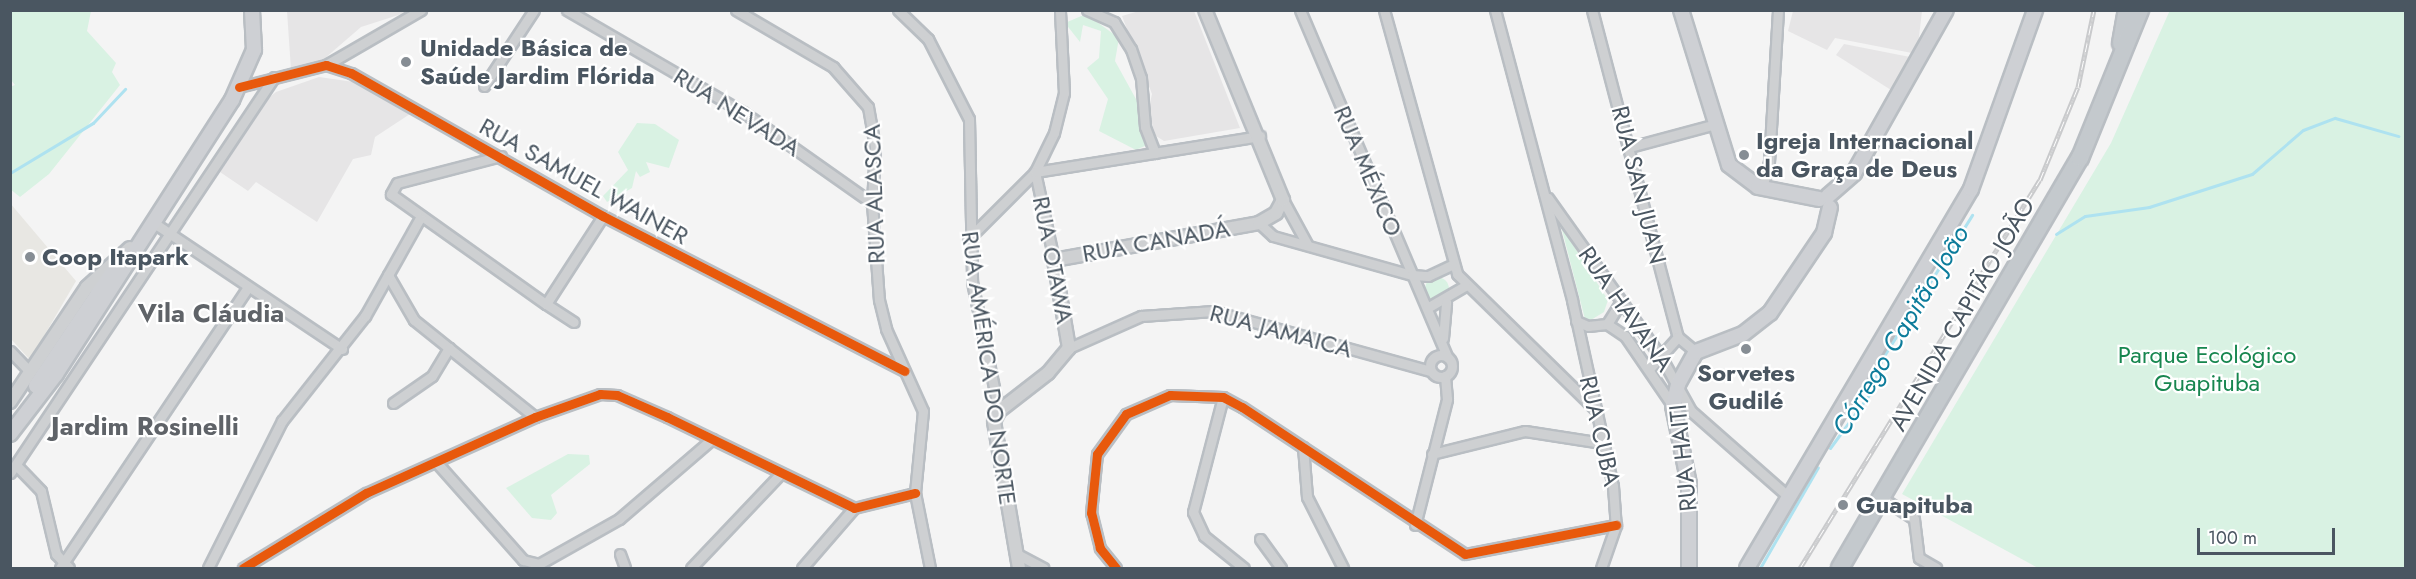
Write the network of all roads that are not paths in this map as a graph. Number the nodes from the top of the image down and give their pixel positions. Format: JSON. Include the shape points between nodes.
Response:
{"nodes":[{"id":1,"x":252,"y":10,"type":"edge"},
{"id":2,"x":422,"y":10,"type":"edge"},
{"id":3,"x":534,"y":10,"type":"edge"},
{"id":4,"x":567,"y":10,"type":"edge"},
{"id":5,"x":736,"y":10,"type":"edge"},
{"id":6,"x":898,"y":10,"type":"edge"},
{"id":7,"x":1060,"y":10,"type":"edge"},
{"id":8,"x":1087,"y":10,"type":"edge"},
{"id":9,"x":1205,"y":10,"type":"edge"},
{"id":10,"x":1300,"y":10,"type":"edge"},
{"id":11,"x":1384,"y":10,"type":"edge"},
{"id":12,"x":1495,"y":10,"type":"edge"},
{"id":13,"x":1592,"y":10,"type":"edge"},
{"id":14,"x":1681,"y":10,"type":"edge"},
{"id":15,"x":1778,"y":10,"type":"edge"},
{"id":16,"x":1946,"y":10,"type":"edge"},
{"id":17,"x":2036,"y":10,"type":"edge"},
{"id":18,"x":2127,"y":10,"type":"edge"},
{"id":19,"x":2140,"y":10,"type":"edge"},
{"id":20,"x":2151,"y":10,"type":"edge"},
{"id":21,"x":2129,"y":48,"type":"junction"},
{"id":22,"x":326,"y":64,"type":"junction"},
{"id":23,"x":274,"y":77,"type":"junction"},
{"id":24,"x":2114,"y":79,"type":"junction"},
{"id":25,"x":484,"y":86,"type":"dead end"},
{"id":26,"x":238,"y":87,"type":"junction"},
{"id":27,"x":1712,"y":125,"type":"junction"},
{"id":28,"x":1260,"y":136,"type":"junction"},
{"id":29,"x":1630,"y":147,"type":"junction"},
{"id":30,"x":1155,"y":153,"type":"junction"},
{"id":31,"x":501,"y":156,"type":"junction"},
{"id":32,"x":1035,"y":172,"type":"junction"},
{"id":33,"x":1762,"y":188,"type":"junction"},
{"id":34,"x":1544,"y":191,"type":"junction"},
{"id":35,"x":1283,"y":200,"type":"junction"},
{"id":36,"x":1826,"y":201,"type":"junction"},
{"id":37,"x":872,"y":203,"type":"junction"},
{"id":38,"x":603,"y":216,"type":"junction"},
{"id":39,"x":420,"y":218,"type":"junction"},
{"id":40,"x":151,"y":221,"type":"junction"},
{"id":41,"x":1259,"y":223,"type":"junction"},
{"id":42,"x":168,"y":232,"type":"junction"},
{"id":43,"x":968,"y":239,"type":"junction"},
{"id":44,"x":135,"y":243,"type":"junction"},
{"id":45,"x":1307,"y":244,"type":"junction"},
{"id":46,"x":1054,"y":260,"type":"junction"},
{"id":47,"x":1452,"y":265,"type":"junction"},
{"id":48,"x":388,"y":275,"type":"junction"},
{"id":49,"x":1412,"y":275,"type":"junction"},
{"id":50,"x":1466,"y":286,"type":"junction"},
{"id":51,"x":248,"y":287,"type":"junction"},
{"id":52,"x":1446,"y":302,"type":"junction"},
{"id":53,"x":1621,"y":302,"type":"junction"},
{"id":54,"x":546,"y":304,"type":"junction"},
{"id":55,"x":88,"y":306,"type":"junction"},
{"id":56,"x":1427,"y":308,"type":"junction"},
{"id":57,"x":1575,"y":321,"type":"junction"},
{"id":58,"x":574,"y":322,"type":"dead end"},
{"id":59,"x":1607,"y":324,"type":"junction"},
{"id":60,"x":1588,"y":326,"type":"junction"},
{"id":61,"x":1437,"y":332,"type":"junction"},
{"id":62,"x":1678,"y":337,"type":"junction"},
{"id":63,"x":1579,"y":338,"type":"junction"},
{"id":64,"x":1443,"y":343,"type":"junction"},
{"id":65,"x":449,"y":348,"type":"junction"},
{"id":66,"x":1069,"y":348,"type":"junction"},
{"id":67,"x":342,"y":349,"type":"junction"},
{"id":68,"x":10,"y":351,"type":"edge"},
{"id":69,"x":1696,"y":352,"type":"junction"},
{"id":70,"x":1447,"y":357,"type":"junction"},
{"id":71,"x":1661,"y":357,"type":"junction"},
{"id":72,"x":1434,"y":358,"type":"junction"},
{"id":73,"x":1413,"y":366,"type":"junction"},
{"id":74,"x":1650,"y":368,"type":"junction"},
{"id":75,"x":905,"y":371,"type":"junction"},
{"id":76,"x":1431,"y":371,"type":"junction"},
{"id":77,"x":30,"y":372,"type":"junction"},
{"id":78,"x":1445,"y":376,"type":"junction"},
{"id":79,"x":1678,"y":384,"type":"junction"},
{"id":80,"x":1222,"y":397,"type":"junction"},
{"id":81,"x":10,"y":402,"type":"edge"},
{"id":82,"x":393,"y":403,"type":"dead end"},
{"id":83,"x":1673,"y":406,"type":"junction"},
{"id":84,"x":1594,"y":409,"type":"junction"},
{"id":85,"x":999,"y":411,"type":"junction"},
{"id":86,"x":535,"y":417,"type":"junction"},
{"id":87,"x":10,"y":426,"type":"edge"},
{"id":88,"x":10,"y":435,"type":"edge"},
{"id":89,"x":712,"y":439,"type":"junction"},
{"id":90,"x":1602,"y":443,"type":"junction"},
{"id":91,"x":1303,"y":447,"type":"junction"},
{"id":92,"x":1432,"y":454,"type":"junction"},
{"id":93,"x":437,"y":463,"type":"junction"},
{"id":94,"x":13,"y":469,"type":"edge"},
{"id":95,"x":781,"y":473,"type":"junction"},
{"id":96,"x":915,"y":493,"type":"junction"},
{"id":97,"x":1789,"y":497,"type":"junction"},
{"id":98,"x":1882,"y":498,"type":"junction"},
{"id":99,"x":854,"y":508,"type":"junction"},
{"id":100,"x":1415,"y":525,"type":"junction"},
{"id":101,"x":1616,"y":525,"type":"junction"},
{"id":102,"x":1260,"y":539,"type":"dead end"},
{"id":103,"x":620,"y":554,"type":"dead end"},
{"id":104,"x":1017,"y":554,"type":"junction"},
{"id":105,"x":64,"y":567,"type":"edge"},
{"id":106,"x":208,"y":568,"type":"edge"},
{"id":107,"x":243,"y":568,"type":"edge"},
{"id":108,"x":625,"y":568,"type":"edge"},
{"id":109,"x":691,"y":568,"type":"edge"},
{"id":110,"x":802,"y":568,"type":"edge"},
{"id":111,"x":930,"y":568,"type":"edge"},
{"id":112,"x":1019,"y":568,"type":"edge"},
{"id":113,"x":1044,"y":568,"type":"edge"},
{"id":114,"x":1112,"y":568,"type":"edge"},
{"id":115,"x":1244,"y":568,"type":"edge"},
{"id":116,"x":1281,"y":568,"type":"edge"},
{"id":117,"x":1342,"y":568,"type":"edge"},
{"id":118,"x":1601,"y":568,"type":"edge"},
{"id":119,"x":1689,"y":568,"type":"edge"},
{"id":120,"x":1747,"y":568,"type":"edge"},
{"id":121,"x":1840,"y":568,"type":"edge"},
{"id":122,"x":1936,"y":568,"type":"edge"}],
"edges":[{"from":1,"to":26,"type":"main road","via":[[254,50]]},
{"from":2,"to":22,"type":"street"},
{"from":3,"to":25,"type":"street"},
{"from":4,"to":37,"type":"street","name":"RUA NEVADA","via":[[743,112]]},
{"from":5,"to":37,"type":"street","name":"RUA ALASCA","via":[[809,51],[856,89],[874,125]]},
{"from":6,"to":43,"type":"street","name":"RUA AMÉRICA DO NORTE","via":[[928,39],[969,120]]},
{"from":7,"to":32,"type":"street","via":[[1064,93],[1054,133]]},
{"from":8,"to":30,"type":"street","via":[[1114,22],[1131,49],[1141,78],[1145,127]]},
{"from":9,"to":28,"type":"street"},
{"from":10,"to":49,"type":"street","name":"RUA MÉXICO"},
{"from":11,"to":47,"type":"street"},
{"from":12,"to":34,"type":"street","name":"RUA HAVANA"},
{"from":13,"to":29,"type":"street","name":"RUA SAN JUAN"},
{"from":14,"to":27,"type":"main road"},
{"from":15,"to":33,"type":"street","via":[[1769,162]]},
{"from":16,"to":36,"type":"main road","via":[[1866,154]]},
{"from":17,"to":97,"type":"main road","via":[[1971,189]]},
{"from":18,"to":24,"type":"highway","name":"AVENIDA CAPITÃO JOÃO"},
{"from":19,"to":21,"type":"highway","name":"AVENIDA CAPITÃO JOÃO"},
{"from":20,"to":21,"type":"highway"},
{"from":21,"to":24,"type":"highway","name":"AVENIDA CAPITÃO JOÃO"},
{"from":22,"to":23,"type":"street"},
{"from":22,"to":31,"type":"street","name":"RUA SAMUEL WAINER","via":[[378,86]]},
{"from":23,"to":26,"type":"street"},
{"from":23,"to":42,"type":"street"},
{"from":24,"to":98,"type":"highway","name":"AVENIDA CAPITÃO JOÃO","via":[[2080,158]]},
{"from":26,"to":40,"type":"main road"},
{"from":27,"to":29,"type":"street"},
{"from":27,"to":33,"type":"main road","via":[[1729,165]]},
{"from":28,"to":30,"type":"street"},
{"from":28,"to":35,"type":"street"},
{"from":29,"to":62,"type":"street","name":"RUA SAN JUAN"},
{"from":30,"to":32,"type":"street"},
{"from":31,"to":38,"type":"street","name":"RUA SAMUEL WAINER"},
{"from":31,"to":39,"type":"street","via":[[393,185],[393,197]]},
{"from":32,"to":43,"type":"street"},
{"from":32,"to":46,"type":"street","name":"RUA OTAWA"},
{"from":33,"to":36,"type":"main road"},
{"from":34,"to":53,"type":"street","name":"RUA HAVANA"},
{"from":34,"to":57,"type":"street","name":"RUA HAVANA"},
{"from":35,"to":41,"type":"street","name":"RUA CANADÁ","via":[[1272,217]]},
{"from":35,"to":45,"type":"street"},
{"from":36,"to":69,"type":"main road","via":[[1824,233],[1770,314],[1743,334]]},
{"from":37,"to":75,"type":"street","name":"RUA ALASCA","via":[[879,300]]},
{"from":38,"to":54,"type":"street"},
{"from":38,"to":75,"type":"street","name":"RUA SAMUEL WAINER"},
{"from":39,"to":48,"type":"street"},
{"from":39,"to":54,"type":"street"},
{"from":40,"to":42,"type":"street"},
{"from":40,"to":44,"type":"main road"},
{"from":41,"to":45,"type":"street","name":"RUA CANADÁ","via":[[1273,236]]},
{"from":41,"to":46,"type":"street","name":"RUA CANADÁ"},
{"from":42,"to":51,"type":"street"},
{"from":42,"to":94,"type":"street"},
{"from":43,"to":85,"type":"street","name":"RUA AMÉRICA DO NORTE","via":[[979,327]]},
{"from":44,"to":55,"type":"main road"},
{"from":44,"to":55,"type":"street"},
{"from":45,"to":49,"type":"street","name":"RUA CANADÁ"},
{"from":46,"to":66,"type":"street","name":"RUA OTAWA"},
{"from":47,"to":49,"type":"street","name":"RUA CANADÁ","via":[[1428,276]]},
{"from":47,"to":50,"type":"street"},
{"from":48,"to":65,"type":"street","via":[[414,320]]},
{"from":48,"to":67,"type":"street"},
{"from":49,"to":56,"type":"street","name":"RUA MÉXICO"},
{"from":50,"to":52,"type":"street"},
{"from":50,"to":84,"type":"street"},
{"from":51,"to":67,"type":"street"},
{"from":51,"to":105,"type":"street"},
{"from":52,"to":56,"type":"street"},
{"from":52,"to":64,"type":"street"},
{"from":53,"to":59,"type":"street"},
{"from":53,"to":71,"type":"street","name":"RUA HAVANA"},
{"from":54,"to":58,"type":"street"},
{"from":55,"to":77,"type":"street"},
{"from":55,"to":87,"type":"main road"},
{"from":55,"to":88,"type":"main road"},
{"from":56,"to":61,"type":"street","name":"RUA MÉXICO"},
{"from":57,"to":60,"type":"street","name":"RUA HAVANA"},
{"from":57,"to":63,"type":"street","name":"RUA CUBA"},
{"from":59,"to":60,"type":"street","name":"RUA HAVANA"},
{"from":59,"to":74,"type":"street","name":"RUA HAVANA","via":[[1625,336]]},
{"from":60,"to":63,"type":"street"},
{"from":61,"to":64,"type":"street","name":"RUA MÉXICO"},
{"from":61,"to":72,"type":"street","name":"RUA MÉXICO"},
{"from":62,"to":69,"type":"street"},
{"from":62,"to":71,"type":"street"},
{"from":63,"to":84,"type":"street","name":"RUA CUBA"},
{"from":64,"to":70,"type":"street","name":"RUA MÉXICO"},
{"from":65,"to":82,"type":"street","via":[[432,376]]},
{"from":65,"to":86,"type":"street"},
{"from":66,"to":73,"type":"street","name":"RUA JAMAICA","via":[[1141,316],[1214,310]]},
{"from":66,"to":85,"type":"street","name":"RUA JAMAICA","via":[[1048,373]]},
{"from":67,"to":106,"type":"street","via":[[282,421]]},
{"from":68,"to":77,"type":"street"},
{"from":69,"to":79,"type":"main road","name":"RUA HAITI"},
{"from":70,"to":72,"type":"street"},
{"from":70,"to":78,"type":"street","via":[[1452,367]]},
{"from":71,"to":74,"type":"street"},
{"from":71,"to":79,"type":"street","name":"RUA HAVANA"},
{"from":72,"to":73,"type":"street"},
{"from":72,"to":76,"type":"street","name":"RUA MÉXICO"},
{"from":73,"to":76,"type":"street","name":"RUA JAMAICA"},
{"from":74,"to":83,"type":"street","name":"RUA HAVANA"},
{"from":75,"to":96,"type":"street","via":[[924,422]]},
{"from":76,"to":78,"type":"street","name":"RUA JAMAICA"},
{"from":77,"to":81,"type":"street"},
{"from":78,"to":92,"type":"street","via":[[1448,399]]},
{"from":79,"to":83,"type":"main road","name":"RUA HAITI"},
{"from":79,"to":97,"type":"street","name":"RUA HAVANA","via":[[1690,411]]},
{"from":80,"to":91,"type":"street"},
{"from":80,"to":114,"type":"street","via":[[1155,399],[1126,414],[1106,437],[1089,499],[1095,534]]},
{"from":80,"to":115,"type":"street","via":[[1192,512],[1204,536]]},
{"from":83,"to":119,"type":"main road","name":"RUA HAITI","via":[[1689,484]]},
{"from":84,"to":90,"type":"street","name":"RUA CUBA"},
{"from":85,"to":104,"type":"street","name":"RUA AMÉRICA DO NORTE","via":[[994,428]]},
{"from":86,"to":89,"type":"street","via":[[609,394]]},
{"from":86,"to":93,"type":"street"},
{"from":89,"to":93,"type":"street","via":[[583,542],[543,563],[523,560]]},
{"from":89,"to":95,"type":"street"},
{"from":90,"to":92,"type":"street","via":[[1525,431]]},
{"from":90,"to":101,"type":"street","name":"RUA CUBA"},
{"from":91,"to":100,"type":"street"},
{"from":91,"to":117,"type":"street","via":[[1307,497]]},
{"from":92,"to":100,"type":"street"},
{"from":93,"to":107,"type":"street","via":[[345,505]]},
{"from":94,"to":105,"type":"street","via":[[41,491],[52,543]]},
{"from":95,"to":99,"type":"street"},
{"from":95,"to":109,"type":"street"},
{"from":96,"to":99,"type":"street"},
{"from":96,"to":111,"type":"street"},
{"from":97,"to":120,"type":"main road"},
{"from":98,"to":121,"type":"highway","name":"AVENIDA CAPITÃO JOÃO"},
{"from":98,"to":122,"type":"street","via":[[1914,519],[1919,558]]},
{"from":99,"to":110,"type":"street"},
{"from":100,"to":101,"type":"street","via":[[1453,551],[1474,555]]},
{"from":101,"to":118,"type":"street"},
{"from":102,"to":116,"type":"street"},
{"from":103,"to":108,"type":"street"},
{"from":104,"to":112,"type":"street","name":"RUA AMÉRICA DO NORTE"},
{"from":104,"to":113,"type":"street"}]}
